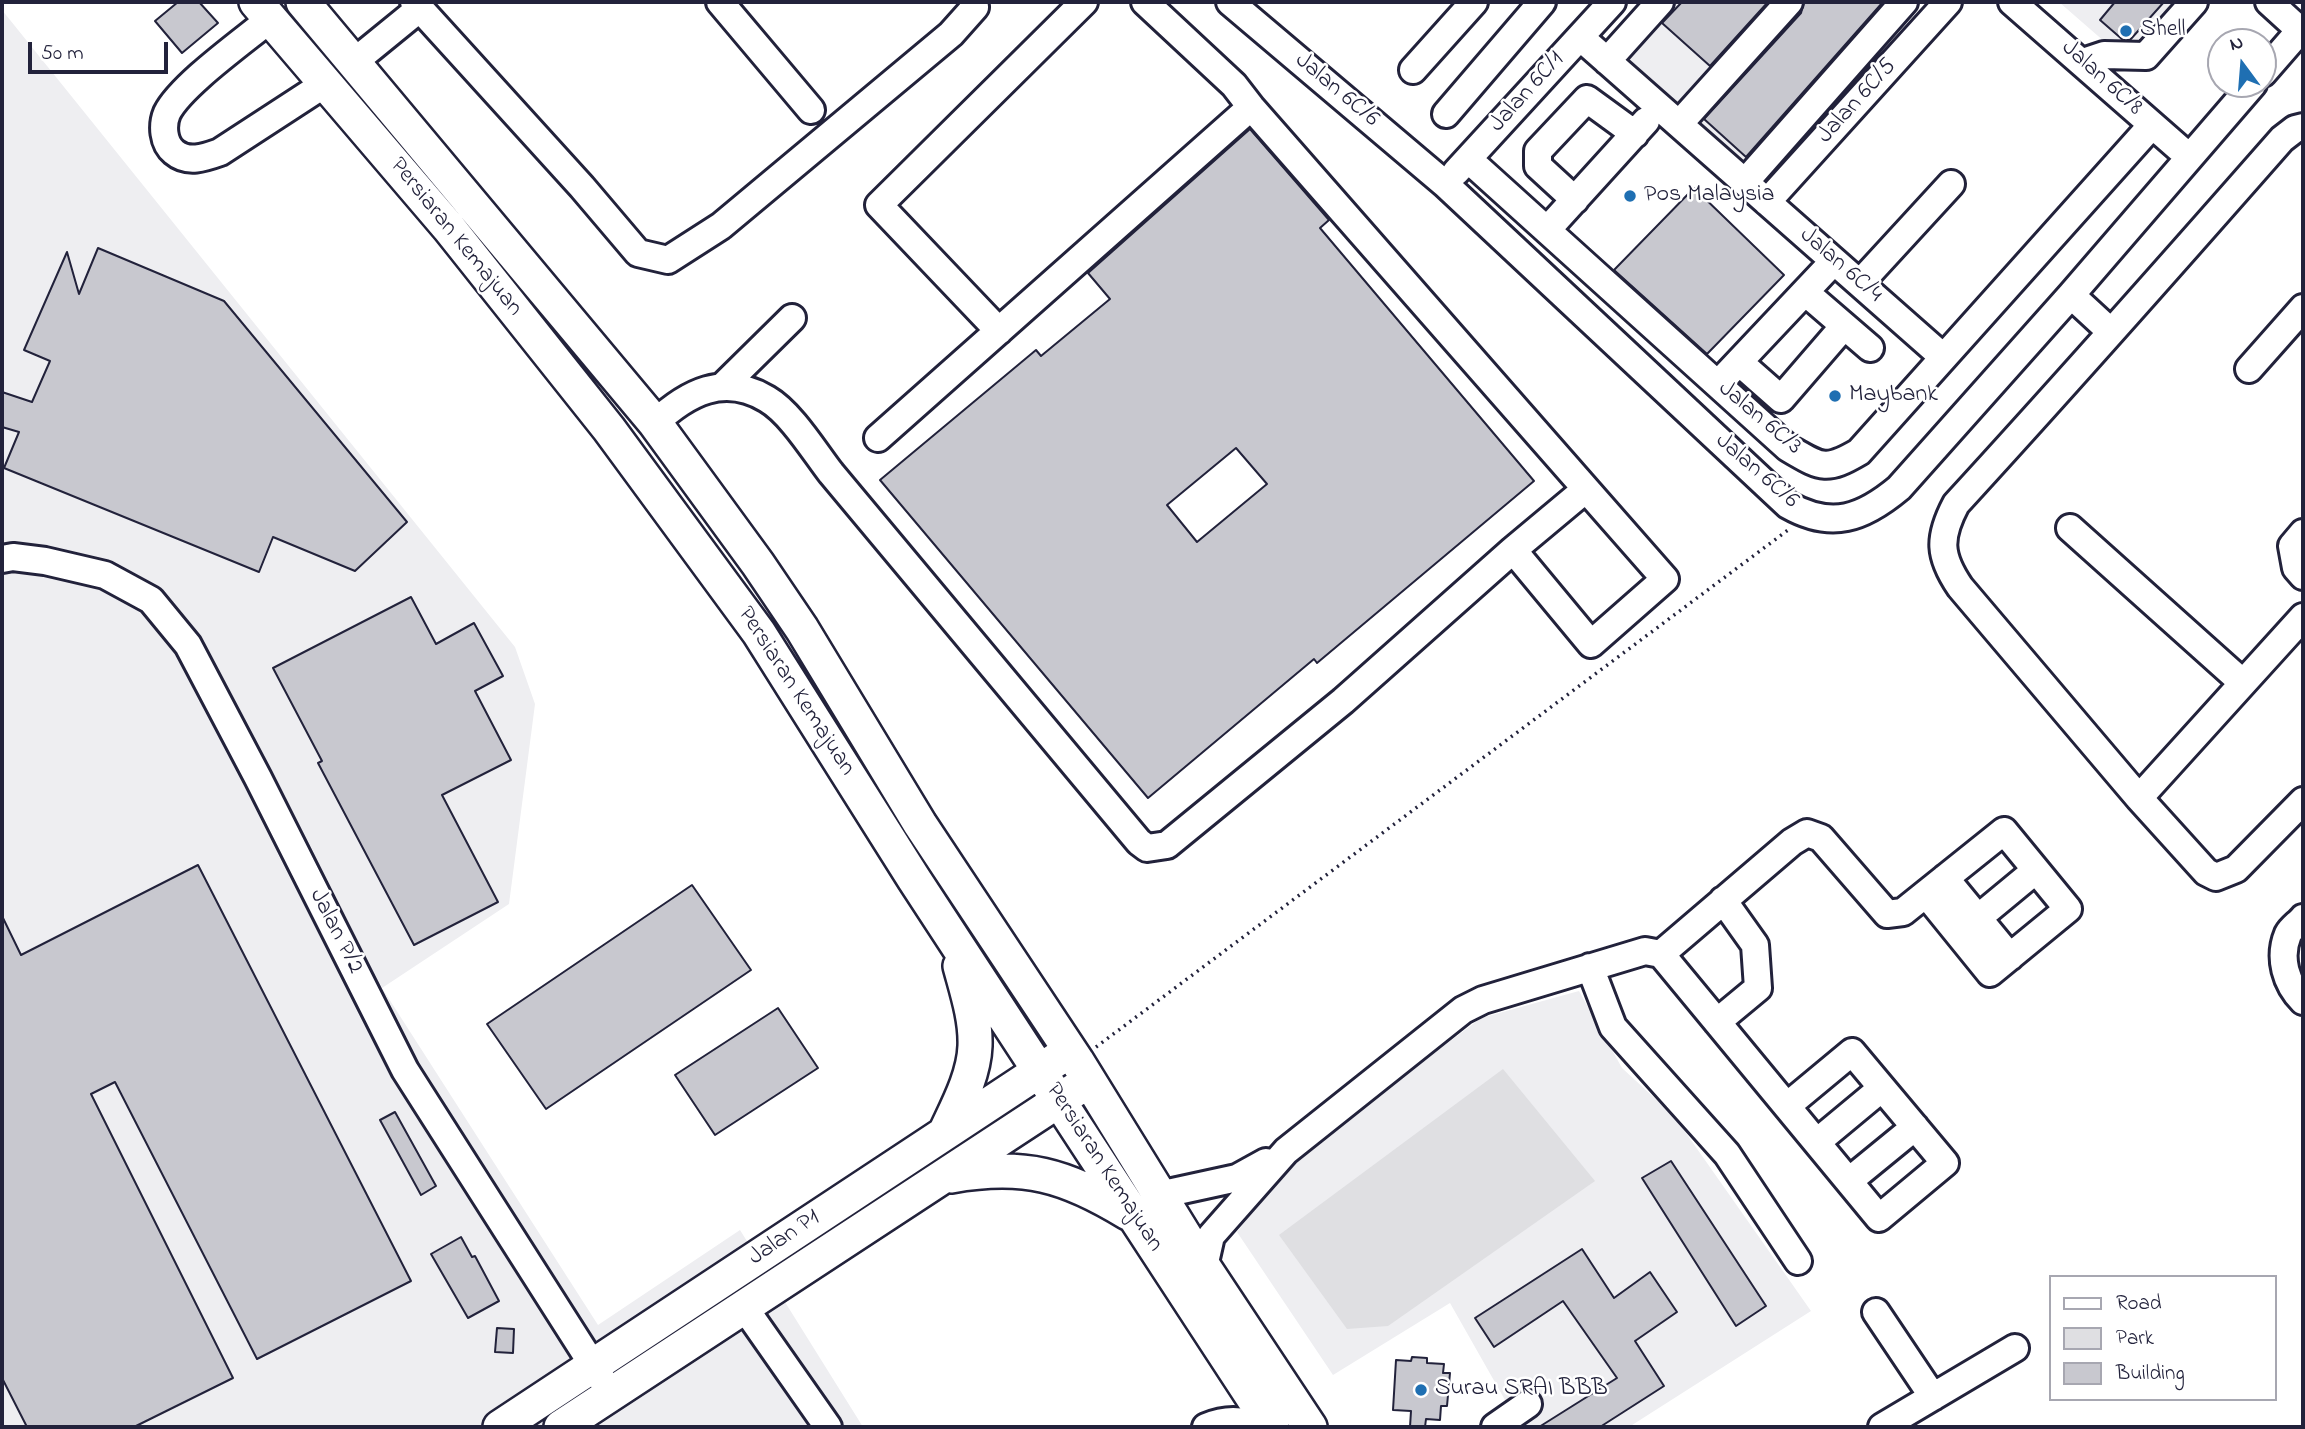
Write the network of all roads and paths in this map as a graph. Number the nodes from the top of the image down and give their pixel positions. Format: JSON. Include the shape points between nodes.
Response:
{"nodes":[{"id":1,"x":303,"y":2,"type":"edge"},
{"id":2,"x":720,"y":2,"type":"edge"},
{"id":3,"x":1084,"y":2,"type":"edge"},
{"id":4,"x":1144,"y":2,"type":"edge"},
{"id":5,"x":1230,"y":2,"type":"edge"},
{"id":6,"x":1474,"y":2,"type":"edge"},
{"id":7,"x":1542,"y":2,"type":"edge"},
{"id":8,"x":1612,"y":2,"type":"edge"},
{"id":9,"x":1660,"y":2,"type":"edge"},
{"id":10,"x":1789,"y":2,"type":"edge"},
{"id":11,"x":1904,"y":2,"type":"edge"},
{"id":12,"x":1948,"y":2,"type":"edge"},
{"id":13,"x":2012,"y":2,"type":"edge"},
{"id":14,"x":2194,"y":2,"type":"edge"},
{"id":15,"x":2269,"y":2,"type":"edge"},
{"id":16,"x":976,"y":4,"type":"edge"},
{"id":17,"x":417,"y":5,"type":"edge"},
{"id":18,"x":263,"y":10,"type":"edge"},
{"id":19,"x":2302,"y":30,"type":"edge"},
{"id":20,"x":1580,"y":37,"type":"junction"},
{"id":21,"x":2277,"y":58,"type":"edge"},
{"id":22,"x":1607,"y":61,"type":"junction"},
{"id":23,"x":354,"y":62,"type":"junction"},
{"id":24,"x":2083,"y":62,"type":"junction"},
{"id":25,"x":1413,"y":70,"type":"dead end"},
{"id":26,"x":326,"y":83,"type":"junction"},
{"id":27,"x":2241,"y":98,"type":"edge"},
{"id":28,"x":1251,"y":107,"type":"junction"},
{"id":29,"x":811,"y":110,"type":"dead end"},
{"id":30,"x":1446,"y":114,"type":"dead end"},
{"id":31,"x":1669,"y":115,"type":"junction"},
{"id":32,"x":2152,"y":125,"type":"junction"},
{"id":33,"x":2303,"y":127,"type":"edge"},
{"id":34,"x":1635,"y":134,"type":"junction"},
{"id":35,"x":2189,"y":157,"type":"junction"},
{"id":36,"x":1468,"y":159,"type":"junction"},
{"id":37,"x":1745,"y":182,"type":"junction"},
{"id":38,"x":1445,"y":184,"type":"junction"},
{"id":39,"x":1951,"y":184,"type":"dead end"},
{"id":40,"x":1575,"y":200,"type":"junction"},
{"id":41,"x":1767,"y":202,"type":"junction"},
{"id":42,"x":1547,"y":230,"type":"junction"},
{"id":43,"x":1834,"y":261,"type":"junction"},
{"id":44,"x":1860,"y":283,"type":"junction"},
{"id":45,"x":1805,"y":292,"type":"junction"},
{"id":46,"x":2071,"y":295,"type":"junction"},
{"id":47,"x":2303,"y":307,"type":"edge"},
{"id":48,"x":792,"y":318,"type":"dead end"},
{"id":49,"x":1844,"y":326,"type":"junction"},
{"id":50,"x":999,"y":331,"type":"junction"},
{"id":51,"x":2110,"y":331,"type":"junction"},
{"id":52,"x":1870,"y":348,"type":"dead end"},
{"id":53,"x":1943,"y":357,"type":"junction"},
{"id":54,"x":1739,"y":362,"type":"junction"},
{"id":55,"x":2249,"y":369,"type":"dead end"},
{"id":56,"x":1718,"y":384,"type":"junction"},
{"id":57,"x":723,"y":386,"type":"junction"},
{"id":58,"x":655,"y":423,"type":"junction"},
{"id":59,"x":878,"y":438,"type":"dead end"},
{"id":60,"x":1586,"y":489,"type":"junction"},
{"id":61,"x":1807,"y":516,"type":"junction"},
{"id":62,"x":2070,"y":528,"type":"dead end"},
{"id":63,"x":2303,"y":533,"type":"edge"},
{"id":64,"x":1513,"y":550,"type":"junction"},
{"id":65,"x":2,"y":559,"type":"edge"},
{"id":66,"x":2303,"y":576,"type":"edge"},
{"id":67,"x":2303,"y":617,"type":"edge"},
{"id":68,"x":2243,"y":683,"type":"junction"},
{"id":69,"x":2139,"y":799,"type":"junction"},
{"id":70,"x":2303,"y":801,"type":"edge"},
{"id":71,"x":2036,"y":870,"type":"junction"},
{"id":72,"x":1936,"y":886,"type":"junction"},
{"id":73,"x":1723,"y":900,"type":"junction"},
{"id":74,"x":1978,"y":918,"type":"junction"},
{"id":75,"x":2303,"y":918,"type":"edge"},
{"id":76,"x":952,"y":937,"type":"junction"},
{"id":77,"x":1661,"y":954,"type":"junction"},
{"id":78,"x":2010,"y":957,"type":"junction"},
{"id":79,"x":1590,"y":967,"type":"junction"},
{"id":80,"x":2303,"y":1001,"type":"edge"},
{"id":81,"x":1717,"y":1022,"type":"junction"},
{"id":82,"x":1078,"y":1064,"type":"junction"},
{"id":83,"x":1040,"y":1070,"type":"junction"},
{"id":84,"x":1882,"y":1088,"type":"junction"},
{"id":85,"x":1059,"y":1100,"type":"junction"},
{"id":86,"x":1787,"y":1106,"type":"junction"},
{"id":87,"x":1915,"y":1127,"type":"junction"},
{"id":88,"x":945,"y":1133,"type":"junction"},
{"id":89,"x":1816,"y":1142,"type":"junction"},
{"id":90,"x":1286,"y":1151,"type":"junction"},
{"id":91,"x":941,"y":1178,"type":"junction"},
{"id":92,"x":1849,"y":1181,"type":"junction"},
{"id":93,"x":1148,"y":1206,"type":"junction"},
{"id":94,"x":1798,"y":1261,"type":"dead end"},
{"id":95,"x":1204,"y":1267,"type":"junction"},
{"id":96,"x":744,"y":1307,"type":"junction"},
{"id":97,"x":1876,"y":1312,"type":"dead end"},
{"id":98,"x":2015,"y":1348,"type":"dead end"},
{"id":99,"x":594,"y":1366,"type":"junction"},
{"id":100,"x":612,"y":1394,"type":"junction"},
{"id":101,"x":1933,"y":1396,"type":"junction"},
{"id":102,"x":1528,"y":1404,"type":"dead end"},
{"id":103,"x":574,"y":1424,"type":"edge"},
{"id":104,"x":500,"y":1427,"type":"edge"},
{"id":105,"x":828,"y":1427,"type":"edge"},
{"id":106,"x":1206,"y":1427,"type":"edge"},
{"id":107,"x":1257,"y":1427,"type":"edge"},
{"id":108,"x":1272,"y":1427,"type":"edge"},
{"id":109,"x":1310,"y":1427,"type":"edge"},
{"id":110,"x":1495,"y":1427,"type":"edge"},
{"id":111,"x":1882,"y":1427,"type":"edge"}],
"edges":[{"from":1,"to":23,"type":"main road","name":"Persiaran Kemajuan"},
{"from":2,"to":29,"type":"street"},
{"from":3,"to":50,"type":"street","via":[[879,205]]},
{"from":4,"to":28,"type":"street","via":[[1234,85]]},
{"from":5,"to":38,"type":"street","name":"Jalan 6C/6"},
{"from":6,"to":25,"type":"street"},
{"from":7,"to":30,"type":"street"},
{"from":8,"to":20,"type":"street","name":"Jalan 6C/1"},
{"from":9,"to":22,"type":"street"},
{"from":10,"to":31,"type":"street"},
{"from":11,"to":37,"type":"street","name":"Jalan 6C/5"},
{"from":12,"to":41,"type":"street","name":"Jalan 6C/5"},
{"from":13,"to":24,"type":"street","name":"Jalan 6C/8"},
{"from":14,"to":24,"type":"street","via":[[2146,56],[2104,55]]},
{"from":15,"to":19,"type":"street"},
{"from":16,"to":17,"type":"street","via":[[951,34],[721,226],[668,260],[638,253]]},
{"from":17,"to":23,"type":"street"},
{"from":18,"to":26,"type":"main road","name":"Persiaran Kemajuan"},
{"from":18,"to":26,"type":"street","via":[[166,115],[167,143],[175,153],[189,159],[220,152]]},
{"from":19,"to":21,"type":"street"},
{"from":20,"to":22,"type":"street","name":"Jalan 6C/4"},
{"from":20,"to":36,"type":"street","name":"Jalan 6C/1"},
{"from":22,"to":31,"type":"street","name":"Jalan 6C/4"},
{"from":23,"to":58,"type":"main road","name":"Persiaran Kemajuan"},
{"from":24,"to":32,"type":"street","name":"Jalan 6C/8"},
{"from":26,"to":76,"type":"main road","name":"Persiaran Kemajuan","via":[[500,291],[696,547],[759,633]]},
{"from":27,"to":35,"type":"street","name":"Jalan 6C/6"},
{"from":28,"to":50,"type":"street"},
{"from":28,"to":60,"type":"street"},
{"from":31,"to":34,"type":"street"},
{"from":31,"to":37,"type":"street","name":"Jalan 6C/4"},
{"from":32,"to":35,"type":"street","name":"Jalan 6C/8"},
{"from":32,"to":53,"type":"street","name":"Jalan 6C/3"},
{"from":33,"to":51,"type":"street","via":[[2281,139]]},
{"from":34,"to":40,"type":"street"},
{"from":34,"to":40,"type":"street","via":[[1587,99],[1538,151],[1538,166]]},
{"from":35,"to":46,"type":"street","name":"Jalan 6C/6"},
{"from":36,"to":38,"type":"street","name":"Jalan 6C/1"},
{"from":36,"to":42,"type":"street","name":"Jalan 6C/3"},
{"from":37,"to":41,"type":"street","name":"Jalan 6C/4"},
{"from":38,"to":61,"type":"street","name":"Jalan 6C/6","via":[[1788,505]]},
{"from":39,"to":44,"type":"street"},
{"from":40,"to":42,"type":"street"},
{"from":41,"to":43,"type":"street","name":"Jalan 6C/4"},
{"from":42,"to":56,"type":"street","name":"Jalan 6C/3"},
{"from":43,"to":44,"type":"street","name":"Jalan 6C/4"},
{"from":43,"to":45,"type":"street"},
{"from":44,"to":53,"type":"street","name":"Jalan 6C/4"},
{"from":45,"to":49,"type":"street"},
{"from":45,"to":54,"type":"street"},
{"from":46,"to":51,"type":"street"},
{"from":46,"to":61,"type":"street","name":"Jalan 6C/6","via":[[1879,505],[1854,517],[1828,520]]},
{"from":47,"to":55,"type":"street"},
{"from":48,"to":57,"type":"street"},
{"from":49,"to":52,"type":"street"},
{"from":49,"to":54,"type":"street","via":[[1781,399]]},
{"from":50,"to":59,"type":"street"},
{"from":51,"to":69,"type":"street","via":[[1955,504],[1945,524],[1942,546],[1947,568],[1960,587]]},
{"from":53,"to":56,"type":"street","name":"Jalan 6C/3","via":[[1859,452],[1838,464],[1816,464],[1788,448]]},
{"from":54,"to":56,"type":"street"},
{"from":57,"to":58,"type":"street","via":[[675,404]]},
{"from":57,"to":64,"type":"street","via":[[768,399],[788,418],[1147,848],[1167,845],[1343,701]]},
{"from":58,"to":82,"type":"main road","name":"Persiaran Kemajuan","via":[[802,629],[920,824]]},
{"from":60,"to":64,"type":"street"},
{"from":60,"to":64,"type":"street","via":[[1665,579],[1591,645]]},
{"from":61,"to":82,"type":"path"},
{"from":62,"to":68,"type":"street"},
{"from":63,"to":66,"type":"street","via":[[2292,546],[2296,568]]},
{"from":65,"to":99,"type":"street","name":"Jalan P/2","via":[[46,561],[105,575],[151,600],[188,645],[405,1070]]},
{"from":67,"to":68,"type":"street"},
{"from":68,"to":69,"type":"street"},
{"from":69,"to":70,"type":"street","via":[[2206,872],[2216,877],[2236,869]]},
{"from":71,"to":72,"type":"street","via":[[2004,831]]},
{"from":71,"to":74,"type":"street"},
{"from":71,"to":78,"type":"street","via":[[2068,909]]},
{"from":72,"to":73,"type":"street","via":[[1903,912],[1887,914],[1821,838],[1807,833]]},
{"from":72,"to":74,"type":"street"},
{"from":72,"to":78,"type":"street","via":[[1990,973]]},
{"from":73,"to":77,"type":"street"},
{"from":73,"to":81,"type":"street","via":[[1755,946],[1758,988]]},
{"from":74,"to":78,"type":"street"},
{"from":75,"to":80,"type":"street","via":[[2289,933],[2283,961],[2292,990]]},
{"from":76,"to":83,"type":"main road","name":"Persiaran Kemajuan"},
{"from":76,"to":88,"type":"main road","via":[[972,1013],[975,1047]]},
{"from":77,"to":79,"type":"street","via":[[1645,951]]},
{"from":77,"to":81,"type":"street"},
{"from":79,"to":90,"type":"street","via":[[1463,1010]]},
{"from":79,"to":94,"type":"street","via":[[1613,1027],[1727,1154]]},
{"from":81,"to":86,"type":"street"},
{"from":82,"to":83,"type":"main road","name":"Jalan P1"},
{"from":82,"to":85,"type":"main road","name":"Jalan P1"},
{"from":82,"to":93,"type":"main road","name":"Persiaran Kemajuan"},
{"from":83,"to":85,"type":"main road","name":"Persiaran Kemajuan"},
{"from":83,"to":88,"type":"main road","name":"Jalan P1"},
{"from":84,"to":86,"type":"street","via":[[1852,1052]]},
{"from":84,"to":87,"type":"street"},
{"from":84,"to":89,"type":"street"},
{"from":85,"to":91,"type":"main road","name":"Jalan P1"},
{"from":85,"to":93,"type":"main road","name":"Persiaran Kemajuan"},
{"from":86,"to":89,"type":"street"},
{"from":87,"to":92,"type":"street"},
{"from":87,"to":92,"type":"street","via":[[1945,1163],[1880,1218]]},
{"from":88,"to":99,"type":"main road","name":"Jalan P1"},
{"from":89,"to":92,"type":"street"},
{"from":90,"to":93,"type":"street","via":[[1237,1178]]},
{"from":90,"to":95,"type":"street","via":[[1211,1236]]},
{"from":91,"to":93,"type":"main road","via":[[1005,1170],[1054,1177]]},
{"from":91,"to":96,"type":"main road","name":"Jalan P1"},
{"from":93,"to":95,"type":"main road","name":"Persiaran Kemajuan"},
{"from":93,"to":108,"type":"main road","name":"Persiaran Kemajuan"},
{"from":95,"to":109,"type":"main road","name":"Persiaran Kemajuan"},
{"from":96,"to":100,"type":"main road","name":"Jalan P1"},
{"from":96,"to":105,"type":"street"},
{"from":97,"to":101,"type":"street"},
{"from":98,"to":101,"type":"street"},
{"from":99,"to":100,"type":"street","name":"Jalan P/2"},
{"from":99,"to":104,"type":"main road","name":"Jalan P1"},
{"from":100,"to":103,"type":"main road","name":"Jalan P1"},
{"from":101,"to":111,"type":"street"},
{"from":102,"to":110,"type":"street"},
{"from":106,"to":107,"type":"street","via":[[1223,1420]]}]}
